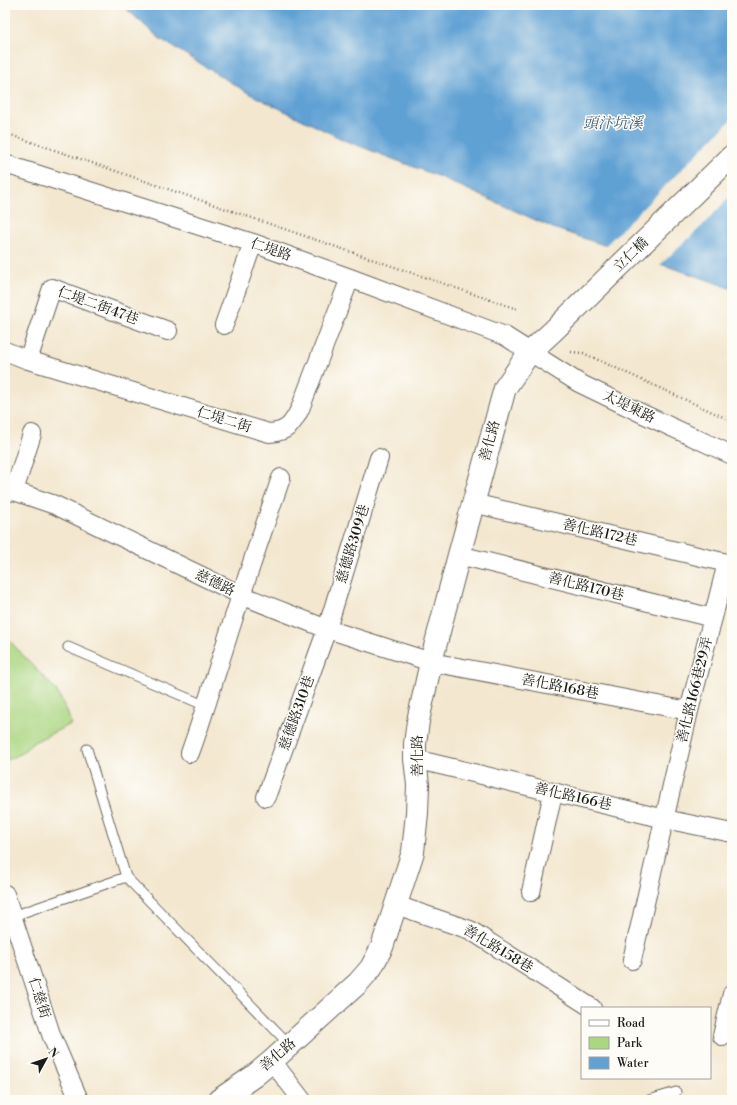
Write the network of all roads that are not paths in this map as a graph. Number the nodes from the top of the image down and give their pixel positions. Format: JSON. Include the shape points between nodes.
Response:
{"nodes":[{"id":1,"x":732,"y":156,"type":"edge"},
{"id":2,"x":5,"y":164,"type":"edge"},
{"id":3,"x":253,"y":243,"type":"junction"},
{"id":4,"x":350,"y":278,"type":"junction"},
{"id":5,"x":224,"y":325,"type":"dead end"},
{"id":6,"x":168,"y":331,"type":"dead end"},
{"id":7,"x":5,"y":351,"type":"edge"},
{"id":8,"x":529,"y":353,"type":"junction"},
{"id":9,"x":28,"y":360,"type":"junction"},
{"id":10,"x":32,"y":434,"type":"dead end"},
{"id":11,"x":732,"y":455,"type":"edge"},
{"id":12,"x":379,"y":458,"type":"dead end"},
{"id":13,"x":281,"y":478,"type":"dead end"},
{"id":14,"x":10,"y":492,"type":"edge"},
{"id":15,"x":473,"y":503,"type":"junction"},
{"id":16,"x":459,"y":555,"type":"junction"},
{"id":17,"x":727,"y":563,"type":"joint"},
{"id":18,"x":241,"y":595,"type":"junction"},
{"id":19,"x":713,"y":618,"type":"junction"},
{"id":20,"x":327,"y":629,"type":"junction"},
{"id":21,"x":68,"y":647,"type":"dead end"},
{"id":22,"x":431,"y":662,"type":"junction"},
{"id":23,"x":206,"y":706,"type":"junction"},
{"id":24,"x":689,"y":711,"type":"junction"},
{"id":25,"x":87,"y":749,"type":"dead end"},
{"id":26,"x":190,"y":754,"type":"dead end"},
{"id":27,"x":415,"y":759,"type":"junction"},
{"id":28,"x":553,"y":793,"type":"junction"},
{"id":29,"x":266,"y":797,"type":"dead end"},
{"id":30,"x":665,"y":818,"type":"junction"},
{"id":31,"x":732,"y":833,"type":"edge"},
{"id":32,"x":126,"y":877,"type":"junction"},
{"id":33,"x":531,"y":892,"type":"dead end"},
{"id":34,"x":5,"y":894,"type":"edge"},
{"id":35,"x":396,"y":904,"type":"junction"},
{"id":36,"x":9,"y":918,"type":"edge"},
{"id":37,"x":632,"y":960,"type":"dead end"},
{"id":38,"x":732,"y":994,"type":"edge"},
{"id":39,"x":590,"y":1007,"type":"edge"},
{"id":40,"x":722,"y":1036,"type":"dead end"},
{"id":41,"x":289,"y":1044,"type":"junction"},
{"id":42,"x":272,"y":1060,"type":"junction"},
{"id":43,"x":676,"y":1092,"type":"dead end"},
{"id":44,"x":78,"y":1100,"type":"edge"},
{"id":45,"x":219,"y":1100,"type":"edge"},
{"id":46,"x":302,"y":1100,"type":"edge"},
{"id":47,"x":649,"y":1100,"type":"edge"}],
"edges":[{"from":1,"to":8,"type":"street","name":"立仁橋"},
{"from":2,"to":3,"type":"street","name":"仁堤路"},
{"from":3,"to":4,"type":"street","name":"仁堤路"},
{"from":3,"to":5,"type":"street"},
{"from":4,"to":8,"type":"street","name":"仁堤路","via":[[505,336]]},
{"from":4,"to":9,"type":"street","name":"仁堤二街","via":[[300,409],[284,431],[277,433],[269,433]]},
{"from":6,"to":9,"type":"street","name":"仁堤二街47巷","via":[[52,288]]},
{"from":7,"to":9,"type":"street","name":"仁堤二街"},
{"from":8,"to":11,"type":"street","name":"太堤東路","via":[[579,383]]},
{"from":8,"to":15,"type":"street","name":"善化路","via":[[505,388]]},
{"from":10,"to":14,"type":"street"},
{"from":12,"to":20,"type":"street","name":"慈德路309巷"},
{"from":13,"to":18,"type":"street"},
{"from":14,"to":18,"type":"street","name":"慈德路","via":[[55,505]]},
{"from":15,"to":16,"type":"street","name":"善化路"},
{"from":15,"to":17,"type":"street","name":"善化路172巷"},
{"from":16,"to":19,"type":"street","name":"善化路170巷"},
{"from":16,"to":22,"type":"street","name":"善化路"},
{"from":17,"to":19,"type":"street","name":"善化路166巷29弄"},
{"from":18,"to":20,"type":"street","name":"慈德路"},
{"from":18,"to":23,"type":"street"},
{"from":19,"to":24,"type":"street","name":"善化路166巷29弄"},
{"from":20,"to":22,"type":"street","name":"慈德路"},
{"from":20,"to":29,"type":"street","name":"慈德路310巷"},
{"from":21,"to":23,"type":"lane"},
{"from":22,"to":24,"type":"street","name":"善化路168巷"},
{"from":22,"to":27,"type":"street","name":"善化路","via":[[418,721]]},
{"from":23,"to":26,"type":"street"},
{"from":24,"to":30,"type":"street","name":"善化路166巷29弄"},
{"from":25,"to":32,"type":"lane"},
{"from":27,"to":28,"type":"street","name":"善化路166巷"},
{"from":27,"to":35,"type":"street","name":"善化路","via":[[418,785],[413,852]]},
{"from":28,"to":30,"type":"street","name":"善化路166巷"},
{"from":28,"to":33,"type":"street"},
{"from":30,"to":31,"type":"street","name":"善化路166巷"},
{"from":30,"to":37,"type":"street","name":"善化路166巷29弄"},
{"from":32,"to":36,"type":"lane"},
{"from":32,"to":41,"type":"lane"},
{"from":34,"to":36,"type":"street","name":"仁慈街"},
{"from":35,"to":39,"type":"street","name":"善化路158巷","via":[[470,930]]},
{"from":35,"to":41,"type":"street","name":"善化路","via":[[382,947],[371,968],[358,983]]},
{"from":36,"to":44,"type":"street","name":"仁慈街"},
{"from":38,"to":40,"type":"street"},
{"from":41,"to":42,"type":"street","name":"善化路"},
{"from":42,"to":45,"type":"street","name":"善化路"},
{"from":42,"to":46,"type":"street"},
{"from":43,"to":47,"type":"lane"}]}
